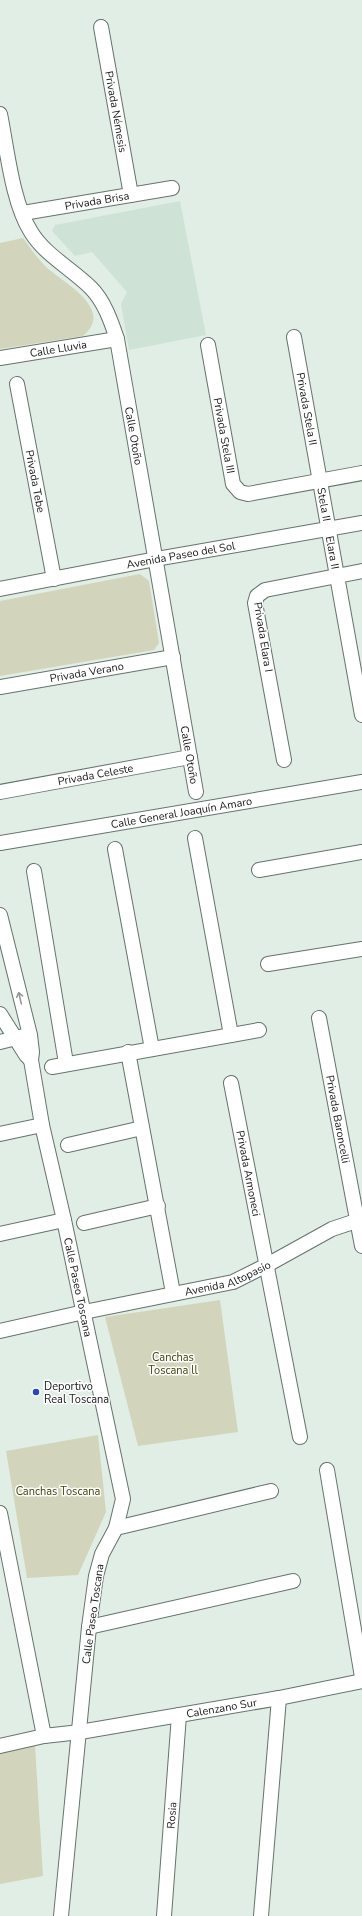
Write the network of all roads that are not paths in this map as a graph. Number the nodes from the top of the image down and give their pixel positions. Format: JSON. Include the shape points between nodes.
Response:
{"nodes":[{"id":1,"x":101,"y":27,"type":"dead end"},
{"id":2,"x":0,"y":114,"type":"edge"},
{"id":3,"x":7,"y":183,"type":"edge"},
{"id":4,"x":172,"y":188,"type":"dead end"},
{"id":5,"x":131,"y":195,"type":"junction"},
{"id":6,"x":22,"y":214,"type":"junction"},
{"id":7,"x":294,"y":337,"type":"dead end"},
{"id":8,"x":117,"y":339,"type":"junction"},
{"id":9,"x":208,"y":345,"type":"dead end"},
{"id":10,"x":0,"y":358,"type":"edge"},
{"id":11,"x":17,"y":384,"type":"dead end"},
{"id":12,"x":362,"y":473,"type":"edge"},
{"id":13,"x":320,"y":480,"type":"junction"},
{"id":14,"x":362,"y":523,"type":"edge"},
{"id":15,"x":328,"y":529,"type":"junction"},
{"id":16,"x":156,"y":559,"type":"junction"},
{"id":17,"x":362,"y":571,"type":"edge"},
{"id":18,"x":337,"y":576,"type":"junction"},
{"id":19,"x":54,"y":579,"type":"junction"},
{"id":20,"x":0,"y":589,"type":"edge"},
{"id":21,"x":173,"y":657,"type":"junction"},
{"id":22,"x":0,"y":687,"type":"edge"},
{"id":23,"x":362,"y":715,"type":"edge"},
{"id":24,"x":190,"y":757,"type":"junction"},
{"id":25,"x":284,"y":760,"type":"dead end"},
{"id":26,"x":362,"y":782,"type":"edge"},
{"id":27,"x":0,"y":792,"type":"edge"},
{"id":28,"x":196,"y":792,"type":"dead end"},
{"id":29,"x":195,"y":838,"type":"dead end"},
{"id":30,"x":0,"y":843,"type":"edge"},
{"id":31,"x":115,"y":849,"type":"dead end"},
{"id":32,"x":362,"y":852,"type":"edge"},
{"id":33,"x":259,"y":870,"type":"dead end"},
{"id":34,"x":34,"y":871,"type":"dead end"},
{"id":35,"x":1,"y":919,"type":"edge"},
{"id":36,"x":362,"y":949,"type":"edge"},
{"id":37,"x":268,"y":964,"type":"dead end"},
{"id":38,"x":0,"y":1014,"type":"edge"},
{"id":39,"x":319,"y":1018,"type":"dead end"},
{"id":40,"x":259,"y":1030,"type":"dead end"},
{"id":41,"x":30,"y":1035,"type":"junction"},
{"id":42,"x":231,"y":1036,"type":"junction"},
{"id":43,"x":16,"y":1038,"type":"junction"},
{"id":44,"x":0,"y":1042,"type":"edge"},
{"id":45,"x":152,"y":1049,"type":"junction"},
{"id":46,"x":128,"y":1052,"type":"junction"},
{"id":47,"x":31,"y":1060,"type":"junction"},
{"id":48,"x":66,"y":1063,"type":"junction"},
{"id":49,"x":52,"y":1067,"type":"dead end"},
{"id":50,"x":231,"y":1083,"type":"dead end"},
{"id":51,"x":42,"y":1126,"type":"junction"},
{"id":52,"x":142,"y":1128,"type":"junction"},
{"id":53,"x":0,"y":1134,"type":"edge"},
{"id":54,"x":68,"y":1145,"type":"dead end"},
{"id":55,"x":158,"y":1206,"type":"junction"},
{"id":56,"x":360,"y":1219,"type":"edge"},
{"id":57,"x":64,"y":1220,"type":"junction"},
{"id":58,"x":84,"y":1224,"type":"dead end"},
{"id":59,"x":0,"y":1234,"type":"edge"},
{"id":60,"x":362,"y":1246,"type":"edge"},
{"id":61,"x":267,"y":1265,"type":"junction"},
{"id":62,"x":173,"y":1293,"type":"junction"},
{"id":63,"x":84,"y":1312,"type":"junction"},
{"id":64,"x":0,"y":1331,"type":"edge"},
{"id":65,"x":300,"y":1437,"type":"dead end"},
{"id":66,"x":327,"y":1470,"type":"dead end"},
{"id":67,"x":271,"y":1491,"type":"dead end"},
{"id":68,"x":0,"y":1515,"type":"edge"},
{"id":69,"x":116,"y":1528,"type":"junction"},
{"id":70,"x":292,"y":1581,"type":"dead end"},
{"id":71,"x":89,"y":1628,"type":"junction"},
{"id":72,"x":362,"y":1677,"type":"edge"},
{"id":73,"x":362,"y":1681,"type":"edge"},
{"id":74,"x":279,"y":1698,"type":"junction"},
{"id":75,"x":179,"y":1715,"type":"junction"},
{"id":76,"x":80,"y":1732,"type":"junction"},
{"id":77,"x":44,"y":1736,"type":"junction"},
{"id":78,"x":0,"y":1746,"type":"edge"},
{"id":79,"x":61,"y":1916,"type":"edge"},
{"id":80,"x":164,"y":1916,"type":"edge"},
{"id":81,"x":261,"y":1916,"type":"edge"}],
"edges":[{"from":1,"to":5,"type":"street","name":"Privada Némesis"},
{"from":2,"to":3,"type":"street","name":"Calle Otoño"},
{"from":3,"to":6,"type":"street","name":"Calle Otoño"},
{"from":4,"to":5,"type":"street","name":"Privada Brisa"},
{"from":5,"to":6,"type":"street","name":"Privada Brisa"},
{"from":6,"to":8,"type":"street","name":"Calle Otoño","via":[[31,232],[45,248],[92,288],[109,315]]},
{"from":7,"to":13,"type":"street","name":"Privada Stela II"},
{"from":8,"to":10,"type":"street","name":"Calle Lluvia"},
{"from":8,"to":16,"type":"street","name":"Calle Otoño"},
{"from":9,"to":13,"type":"street","name":"Privada Stela III","via":[[233,484],[240,492],[248,494]]},
{"from":11,"to":19,"type":"street","name":"Privada Tebe"},
{"from":12,"to":13,"type":"street","name":"Privada Stela III"},
{"from":13,"to":15,"type":"street","name":"Stela II"},
{"from":14,"to":15,"type":"street","name":"Avenida Paseo del Sol"},
{"from":15,"to":16,"type":"street","name":"Avenida Paseo del Sol"},
{"from":15,"to":18,"type":"street","name":"Elara II"},
{"from":16,"to":19,"type":"street","name":"Avenida Paseo del Sol"},
{"from":16,"to":21,"type":"street","name":"Calle Otoño"},
{"from":17,"to":18,"type":"street","name":"Privada Elara I"},
{"from":18,"to":23,"type":"street","name":"Elara II"},
{"from":18,"to":25,"type":"street","name":"Privada Elara I","via":[[265,590],[257,596],[255,604]]},
{"from":19,"to":20,"type":"street","name":"Avenida Paseo del Sol"},
{"from":21,"to":22,"type":"street","name":"Privada Verano"},
{"from":21,"to":24,"type":"street","name":"Calle Otoño"},
{"from":24,"to":27,"type":"street","name":"Privada Celeste"},
{"from":24,"to":28,"type":"street","name":"Calle Otoño"},
{"from":26,"to":30,"type":"street","name":"Calle General Joaquín Amaro"},
{"from":29,"to":42,"type":"street"},
{"from":31,"to":45,"type":"street"},
{"from":32,"to":33,"type":"street"},
{"from":34,"to":48,"type":"street"},
{"from":41,"to":35,"type":"street","name":"Calle Paseo Toscana","one_way":true},
{"from":36,"to":37,"type":"street"},
{"from":38,"to":43,"type":"street","name":"Calle Paseo Toscana"},
{"from":39,"to":56,"type":"street","name":"Privada Baroncelli"},
{"from":40,"to":42,"type":"street"},
{"from":41,"to":43,"type":"street"},
{"from":41,"to":47,"type":"street","name":"Calle Paseo Toscana"},
{"from":42,"to":45,"type":"street"},
{"from":43,"to":44,"type":"street"},
{"from":43,"to":47,"type":"street","name":"Calle Paseo Toscana"},
{"from":45,"to":46,"type":"street"},
{"from":46,"to":48,"type":"street"},
{"from":46,"to":52,"type":"street"},
{"from":47,"to":51,"type":"street","name":"Calle Paseo Toscana"},
{"from":48,"to":49,"type":"street"},
{"from":50,"to":61,"type":"street","name":"Privada Armoneci"},
{"from":51,"to":53,"type":"street"},
{"from":51,"to":57,"type":"street","name":"Calle Paseo Toscana"},
{"from":52,"to":54,"type":"street"},
{"from":52,"to":55,"type":"street"},
{"from":55,"to":58,"type":"street"},
{"from":55,"to":62,"type":"street"},
{"from":56,"to":60,"type":"street","name":"Privada Baroncelli"},
{"from":56,"to":61,"type":"street","name":"Avenida Altopasio","via":[[332,1228]]},
{"from":57,"to":59,"type":"street"},
{"from":57,"to":63,"type":"street","name":"Calle Paseo Toscana"},
{"from":61,"to":62,"type":"street","name":"Avenida Altopasio","via":[[233,1282]]},
{"from":61,"to":65,"type":"street","name":"Privada Armoneci"},
{"from":62,"to":63,"type":"street","name":"Avenida Altopasio"},
{"from":63,"to":64,"type":"street","name":"Avenida Altopasio"},
{"from":63,"to":69,"type":"street","name":"Calle Paseo Toscana","via":[[122,1499]]},
{"from":66,"to":72,"type":"street"},
{"from":67,"to":69,"type":"street"},
{"from":68,"to":77,"type":"street"},
{"from":69,"to":71,"type":"street","name":"Calle Paseo Toscana","via":[[102,1554],[96,1576]]},
{"from":70,"to":71,"type":"street"},
{"from":71,"to":76,"type":"street","name":"Calle Paseo Toscana"},
{"from":73,"to":74,"type":"street","name":"Calenzano Sur"},
{"from":74,"to":75,"type":"street","name":"Calenzano Sur"},
{"from":74,"to":81,"type":"street"},
{"from":75,"to":76,"type":"street","name":"Calenzano Sur"},
{"from":75,"to":80,"type":"street","name":"Rosia"},
{"from":76,"to":77,"type":"street","name":"Calenzano Sur"},
{"from":76,"to":79,"type":"street","name":"Calle Paseo Toscana"},
{"from":77,"to":78,"type":"street","name":"Calenzano Sur"}]}
